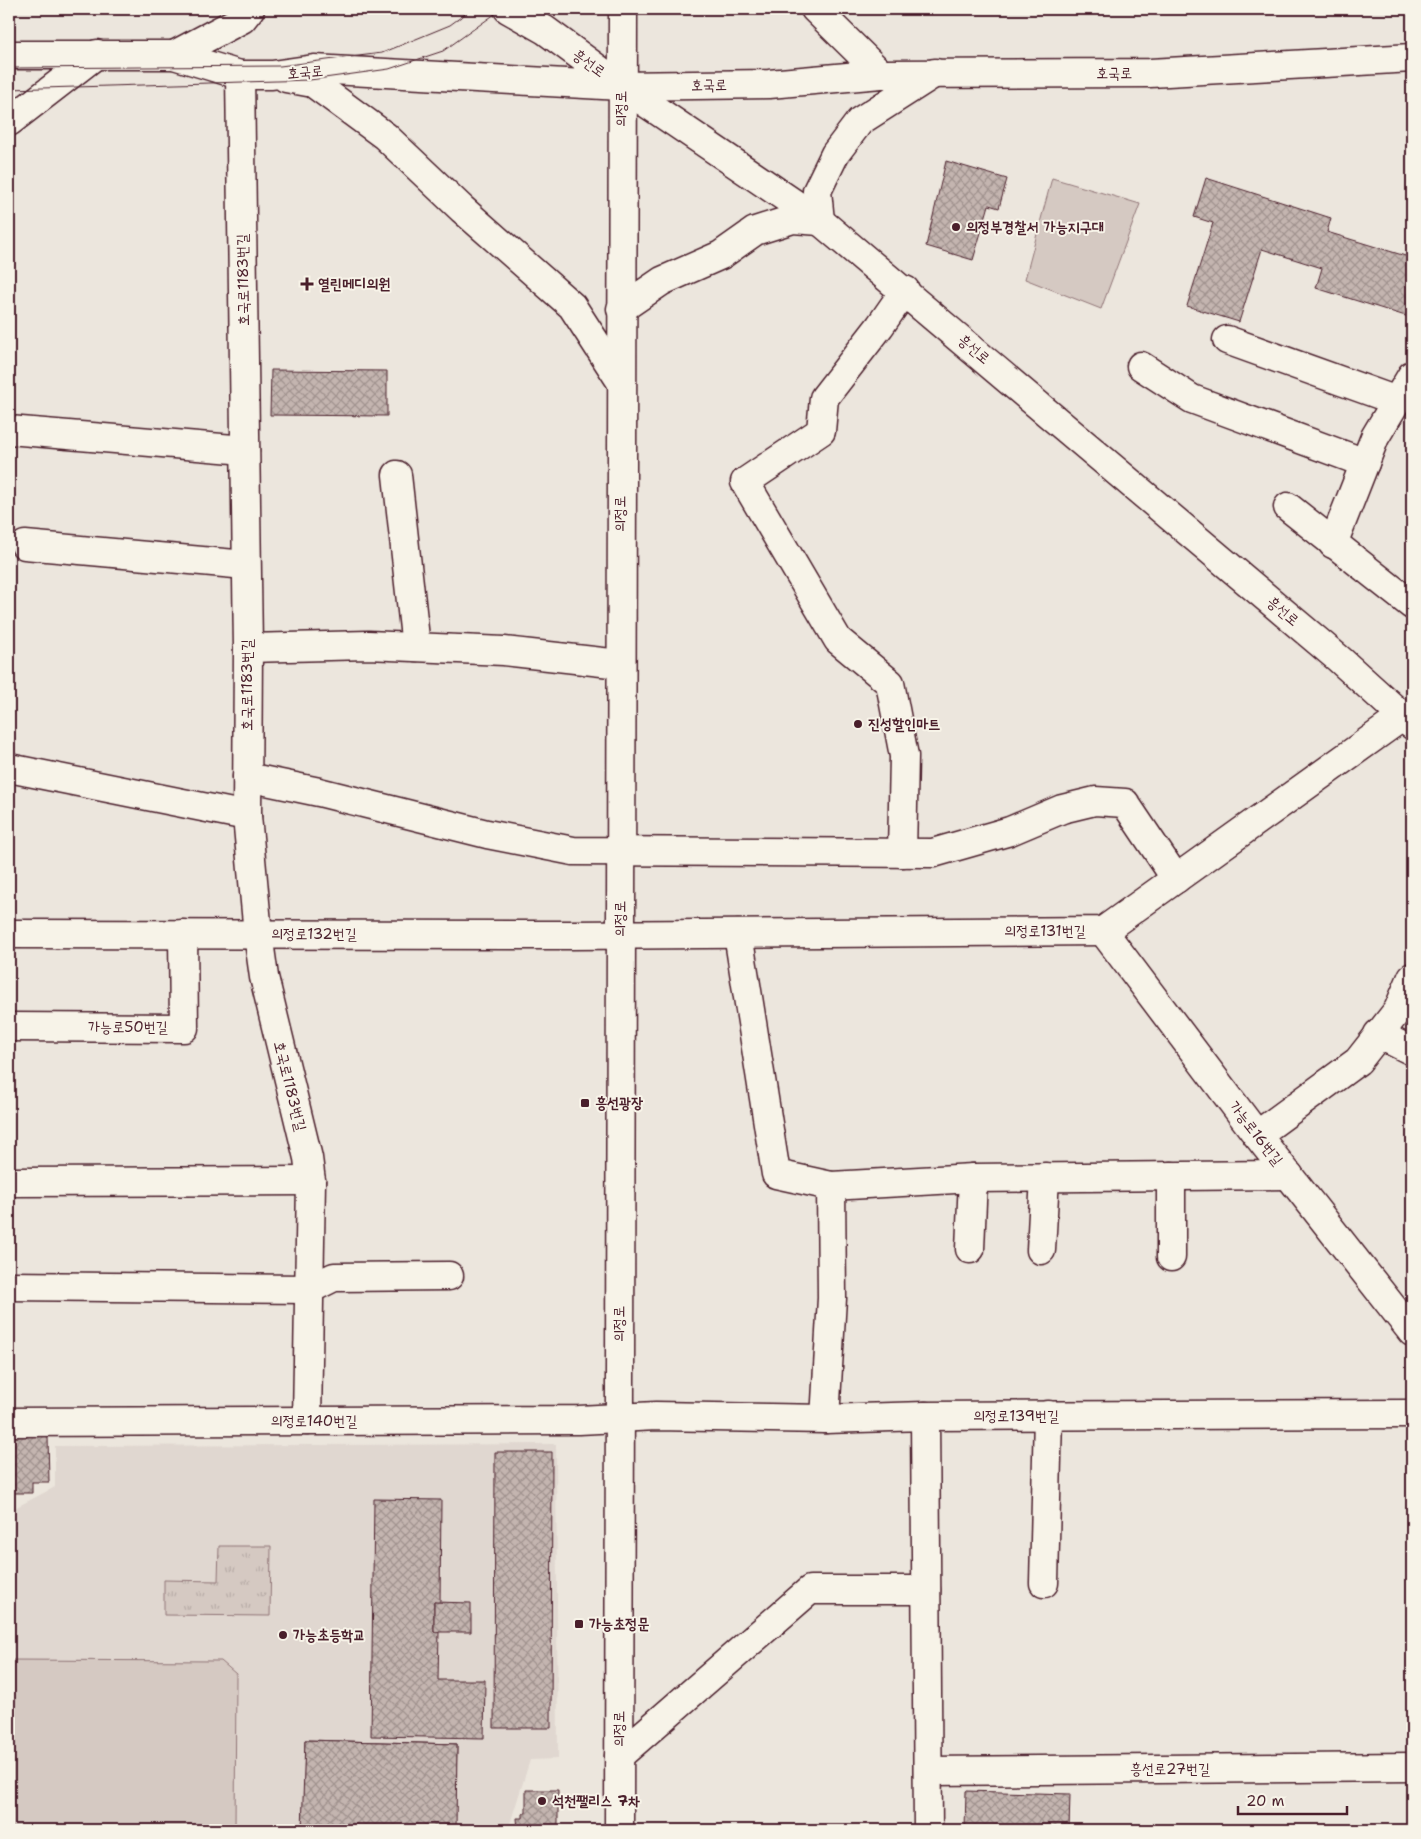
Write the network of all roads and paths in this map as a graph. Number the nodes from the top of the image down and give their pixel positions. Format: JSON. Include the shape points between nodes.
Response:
{"nodes":[{"id":1,"x":250,"y":9,"type":"edge"},
{"id":2,"x":508,"y":9,"type":"edge"},
{"id":3,"x":622,"y":9,"type":"edge"},
{"id":4,"x":815,"y":9,"type":"edge"},
{"id":5,"x":97,"y":54,"type":"junction"},
{"id":6,"x":9,"y":55,"type":"edge"},
{"id":7,"x":174,"y":55,"type":"junction"},
{"id":8,"x":1412,"y":58,"type":"edge"},
{"id":9,"x":935,"y":72,"type":"junction"},
{"id":10,"x":881,"y":74,"type":"junction"},
{"id":11,"x":240,"y":75,"type":"junction"},
{"id":12,"x":272,"y":76,"type":"junction"},
{"id":13,"x":621,"y":86,"type":"junction"},
{"id":14,"x":9,"y":122,"type":"edge"},
{"id":15,"x":820,"y":221,"type":"junction"},
{"id":16,"x":904,"y":290,"type":"junction"},
{"id":17,"x":620,"y":309,"type":"junction"},
{"id":18,"x":1227,"y":340,"type":"dead end"},
{"id":19,"x":1142,"y":366,"type":"dead end"},
{"id":20,"x":1412,"y":375,"type":"edge"},
{"id":21,"x":620,"y":380,"type":"junction"},
{"id":22,"x":1397,"y":401,"type":"junction"},
{"id":23,"x":9,"y":430,"type":"edge"},
{"id":24,"x":245,"y":450,"type":"junction"},
{"id":25,"x":1365,"y":463,"type":"junction"},
{"id":26,"x":397,"y":475,"type":"dead end"},
{"id":27,"x":1288,"y":507,"type":"dead end"},
{"id":28,"x":1332,"y":544,"type":"junction"},
{"id":29,"x":25,"y":546,"type":"dead end"},
{"id":30,"x":246,"y":565,"type":"junction"},
{"id":31,"x":1412,"y":605,"type":"edge"},
{"id":32,"x":416,"y":647,"type":"junction"},
{"id":33,"x":248,"y":648,"type":"junction"},
{"id":34,"x":620,"y":664,"type":"junction"},
{"id":35,"x":1407,"y":721,"type":"edge"},
{"id":36,"x":9,"y":768,"type":"edge"},
{"id":37,"x":247,"y":777,"type":"junction"},
{"id":38,"x":247,"y":816,"type":"junction"},
{"id":39,"x":620,"y":852,"type":"junction"},
{"id":40,"x":902,"y":853,"type":"junction"},
{"id":41,"x":1176,"y":879,"type":"junction"},
{"id":42,"x":1104,"y":931,"type":"junction"},
{"id":43,"x":9,"y":934,"type":"edge"},
{"id":44,"x":182,"y":934,"type":"junction"},
{"id":45,"x":258,"y":934,"type":"junction"},
{"id":46,"x":738,"y":934,"type":"junction"},
{"id":47,"x":620,"y":935,"type":"junction"},
{"id":48,"x":1412,"y":977,"type":"edge"},
{"id":49,"x":9,"y":1026,"type":"edge"},
{"id":50,"x":1378,"y":1034,"type":"junction"},
{"id":51,"x":1412,"y":1050,"type":"edge"},
{"id":52,"x":1256,"y":1135,"type":"junction"},
{"id":53,"x":1171,"y":1176,"type":"junction"},
{"id":54,"x":1289,"y":1176,"type":"junction"},
{"id":55,"x":1045,"y":1177,"type":"junction"},
{"id":56,"x":973,"y":1178,"type":"junction"},
{"id":57,"x":311,"y":1181,"type":"junction"},
{"id":58,"x":9,"y":1182,"type":"edge"},
{"id":59,"x":831,"y":1186,"type":"junction"},
{"id":60,"x":970,"y":1249,"type":"dead end"},
{"id":61,"x":1041,"y":1250,"type":"dead end"},
{"id":62,"x":1171,"y":1257,"type":"dead end"},
{"id":63,"x":449,"y":1276,"type":"dead end"},
{"id":64,"x":9,"y":1286,"type":"edge"},
{"id":65,"x":310,"y":1289,"type":"junction"},
{"id":66,"x":1412,"y":1332,"type":"edge"},
{"id":67,"x":1412,"y":1414,"type":"edge"},
{"id":68,"x":925,"y":1416,"type":"junction"},
{"id":69,"x":1048,"y":1416,"type":"junction"},
{"id":70,"x":825,"y":1419,"type":"junction"},
{"id":71,"x":619,"y":1420,"type":"junction"},
{"id":72,"x":307,"y":1421,"type":"junction"},
{"id":73,"x":9,"y":1422,"type":"edge"},
{"id":74,"x":1044,"y":1582,"type":"dead end"},
{"id":75,"x":926,"y":1590,"type":"junction"},
{"id":76,"x":618,"y":1756,"type":"junction"},
{"id":77,"x":1412,"y":1767,"type":"edge"},
{"id":78,"x":928,"y":1770,"type":"junction"},
{"id":79,"x":618,"y":1830,"type":"edge"},
{"id":80,"x":928,"y":1830,"type":"edge"}],
"edges":[{"from":1,"to":7,"type":"street","via":[[242,19]]},
{"from":2,"to":13,"type":"street","name":"흥선로","via":[[545,30]]},
{"from":3,"to":13,"type":"street","name":"의정로"},
{"from":4,"to":10,"type":"street"},
{"from":5,"to":6,"type":"street","name":"호국로"},
{"from":5,"to":7,"type":"street","name":"호국로"},
{"from":5,"to":14,"type":"street"},
{"from":7,"to":11,"type":"street","name":"호국로"},
{"from":8,"to":9,"type":"street","name":"호국로","via":[[1150,73]]},
{"from":9,"to":10,"type":"street","name":"호국로"},
{"from":9,"to":15,"type":"street","via":[[860,122],[835,154],[817,191]]},
{"from":10,"to":13,"type":"street","name":"호국로","via":[[769,84]]},
{"from":11,"to":12,"type":"street","name":"호국로"},
{"from":11,"to":24,"type":"street","name":"호국로1183번길"},
{"from":12,"to":13,"type":"street","name":"호국로","via":[[314,69]]},
{"from":12,"to":21,"type":"street","via":[[313,83],[386,136],[462,209],[572,306]]},
{"from":13,"to":15,"type":"street","name":"흥선로"},
{"from":13,"to":17,"type":"street","name":"의정로"},
{"from":15,"to":16,"type":"street","name":"흥선로"},
{"from":15,"to":17,"type":"street","via":[[792,219],[754,231],[721,255],[662,281]]},
{"from":16,"to":35,"type":"street","name":"흥선로","via":[[1339,659]]},
{"from":16,"to":40,"type":"street","via":[[824,398],[821,431],[745,482],[838,640],[890,683],[904,756]]},
{"from":17,"to":21,"type":"street","name":"의정로"},
{"from":18,"to":22,"type":"street"},
{"from":19,"to":25,"type":"street","via":[[1192,399]]},
{"from":20,"to":22,"type":"street"},
{"from":21,"to":34,"type":"street","name":"의정로"},
{"from":22,"to":25,"type":"street","via":[[1375,438]]},
{"from":23,"to":24,"type":"street"},
{"from":24,"to":30,"type":"street","name":"호국로1183번길"},
{"from":25,"to":28,"type":"street"},
{"from":26,"to":32,"type":"street"},
{"from":27,"to":28,"type":"street"},
{"from":28,"to":31,"type":"street"},
{"from":29,"to":30,"type":"street"},
{"from":30,"to":33,"type":"street","name":"호국로1183번길"},
{"from":32,"to":33,"type":"street"},
{"from":32,"to":34,"type":"street","via":[[504,651]]},
{"from":33,"to":37,"type":"street","name":"호국로1183번길"},
{"from":34,"to":39,"type":"street","name":"의정로"},
{"from":35,"to":41,"type":"street","name":"의정로131번길"},
{"from":36,"to":38,"type":"street"},
{"from":37,"to":38,"type":"street","name":"호국로1183번길"},
{"from":37,"to":39,"type":"street","via":[[487,834],[563,849]]},
{"from":38,"to":45,"type":"street","name":"호국로1183번길"},
{"from":39,"to":40,"type":"street"},
{"from":39,"to":47,"type":"street","name":"의정로"},
{"from":40,"to":41,"type":"street","via":[[934,853],[1010,831],[1062,809],[1096,801],[1125,803]]},
{"from":41,"to":42,"type":"street","name":"의정로131번길"},
{"from":42,"to":46,"type":"street","name":"의정로131번길"},
{"from":42,"to":52,"type":"street","name":"가능로16번길"},
{"from":43,"to":44,"type":"street","name":"의정로132번길"},
{"from":44,"to":45,"type":"street","name":"의정로132번길"},
{"from":44,"to":49,"type":"street","name":"가능로50번길","via":[[184,1028]]},
{"from":45,"to":47,"type":"street","name":"의정로132번길"},
{"from":45,"to":57,"type":"street","name":"호국로1183번길","via":[[264,977]]},
{"from":46,"to":47,"type":"street","name":"의정로131번길"},
{"from":46,"to":59,"type":"street","via":[[776,1174]]},
{"from":47,"to":71,"type":"street","name":"의정로"},
{"from":48,"to":50,"type":"street","via":[[1398,1010]]},
{"from":50,"to":51,"type":"street"},
{"from":50,"to":52,"type":"street","via":[[1358,1061]]},
{"from":52,"to":54,"type":"street","name":"가능로16번길"},
{"from":53,"to":54,"type":"street"},
{"from":53,"to":55,"type":"street"},
{"from":53,"to":62,"type":"street"},
{"from":54,"to":66,"type":"street","name":"가능로16번길"},
{"from":55,"to":56,"type":"street"},
{"from":55,"to":61,"type":"street"},
{"from":56,"to":59,"type":"street"},
{"from":56,"to":60,"type":"street"},
{"from":57,"to":58,"type":"street"},
{"from":57,"to":65,"type":"street","name":"호국로1183번길"},
{"from":59,"to":70,"type":"street","via":[[832,1298]]},
{"from":63,"to":65,"type":"street","via":[[334,1277]]},
{"from":64,"to":65,"type":"street"},
{"from":65,"to":72,"type":"street","name":"호국로1183번길"},
{"from":67,"to":69,"type":"street","name":"의정로139번길"},
{"from":68,"to":69,"type":"street","name":"의정로139번길"},
{"from":68,"to":70,"type":"street","name":"의정로139번길"},
{"from":68,"to":75,"type":"street"},
{"from":69,"to":74,"type":"street"},
{"from":70,"to":71,"type":"street","name":"의정로139번길","via":[[656,1416]]},
{"from":71,"to":72,"type":"street","name":"의정로140번길"},
{"from":71,"to":76,"type":"street","name":"의정로"},
{"from":72,"to":73,"type":"street","name":"의정로140번길"},
{"from":75,"to":76,"type":"street","via":[[810,1590]]},
{"from":75,"to":78,"type":"street"},
{"from":76,"to":79,"type":"street","name":"의정로"},
{"from":77,"to":78,"type":"street","name":"흥선로27번길"},
{"from":78,"to":80,"type":"street"}]}
